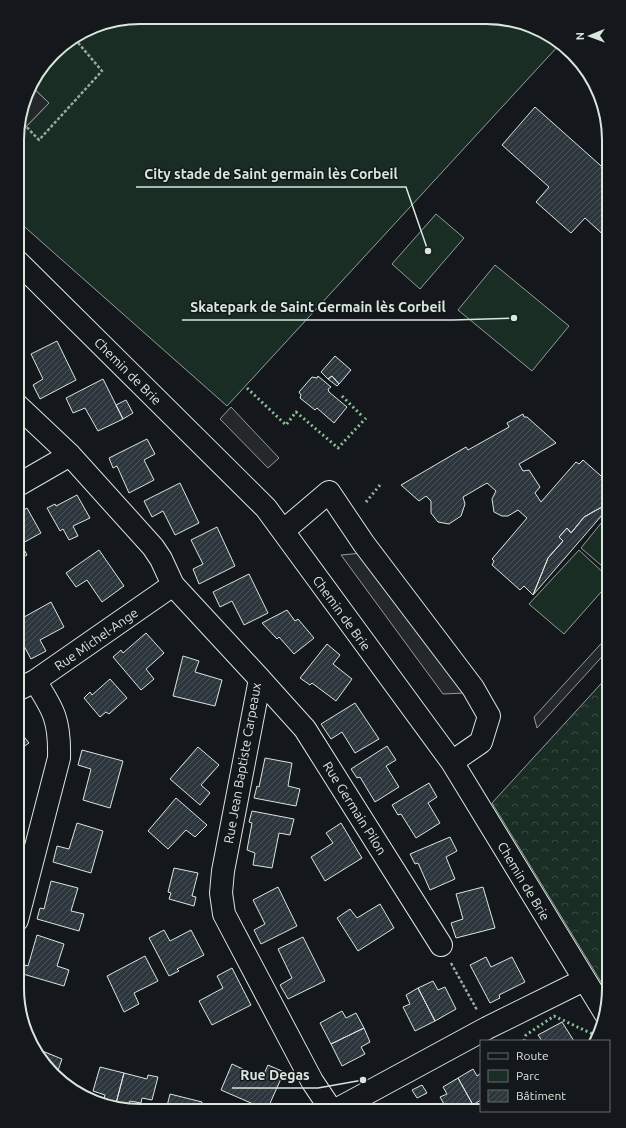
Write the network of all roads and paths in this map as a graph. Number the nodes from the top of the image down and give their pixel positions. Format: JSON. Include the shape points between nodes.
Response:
{"nodes":[{"id":1,"x":77,"y":42,"type":"edge"},
{"id":2,"x":25,"y":125,"type":"edge"},
{"id":3,"x":24,"y":268,"type":"edge"},
{"id":4,"x":24,"y":412,"type":"edge"},
{"id":5,"x":70,"y":455,"type":"junction"},
{"id":6,"x":24,"y":482,"type":"edge"},
{"id":7,"x":283,"y":532,"type":"junction"},
{"id":8,"x":173,"y":585,"type":"junction"},
{"id":9,"x":260,"y":679,"type":"junction"},
{"id":10,"x":26,"y":685,"type":"edge"},
{"id":11,"x":452,"y":762,"type":"junction"},
{"id":12,"x":24,"y":893,"type":"edge"},
{"id":13,"x":441,"y":945,"type":"joint"},
{"id":14,"x":584,"y":980,"type":"junction"},
{"id":15,"x":600,"y":1006,"type":"edge"},
{"id":16,"x":491,"y":1035,"type":"edge"},
{"id":17,"x":480,"y":1040,"type":"edge"},
{"id":18,"x":480,"y":1040,"type":"edge"},
{"id":19,"x":329,"y":1104,"type":"edge"},
{"id":20,"x":346,"y":1104,"type":"edge"}],
"edges":[{"from":1,"to":2,"type":"path","via":[[102,71],[39,140]]},
{"from":3,"to":7,"type":"street","name":"Chemin de Brie","via":[[266,508]]},
{"from":4,"to":5,"type":"street","name":"Rue Jean Baptiste Carpeaux"},
{"from":5,"to":6,"type":"street"},
{"from":5,"to":8,"type":"street","name":"Rue Jean Baptiste Carpeaux","via":[[152,547],[161,559]]},
{"from":7,"to":11,"type":"street","name":"Chemin de Brie"},
{"from":7,"to":11,"type":"street","via":[[329,492],[364,544],[472,688],[489,716],[481,742]]},
{"from":8,"to":9,"type":"street","name":"Rue Jean Baptiste Carpeaux"},
{"from":8,"to":10,"type":"street","name":"Rue Michel-Ange"},
{"from":9,"to":13,"type":"street","name":"Rue Germain Pilon","via":[[306,729]]},
{"from":9,"to":19,"type":"street","name":"Rue Jean Baptiste Carpeaux","via":[[223,871],[221,893],[224,914],[312,1081]]},
{"from":10,"to":12,"type":"street","via":[[52,708],[58,733],[59,758]]},
{"from":11,"to":14,"type":"street","name":"Chemin de Brie"},
{"from":13,"to":16,"type":"path"},
{"from":14,"to":15,"type":"street","name":"Chemin de Brie"},
{"from":14,"to":16,"type":"street"},
{"from":16,"to":17,"type":"street"},
{"from":18,"to":20,"type":"street"}]}
